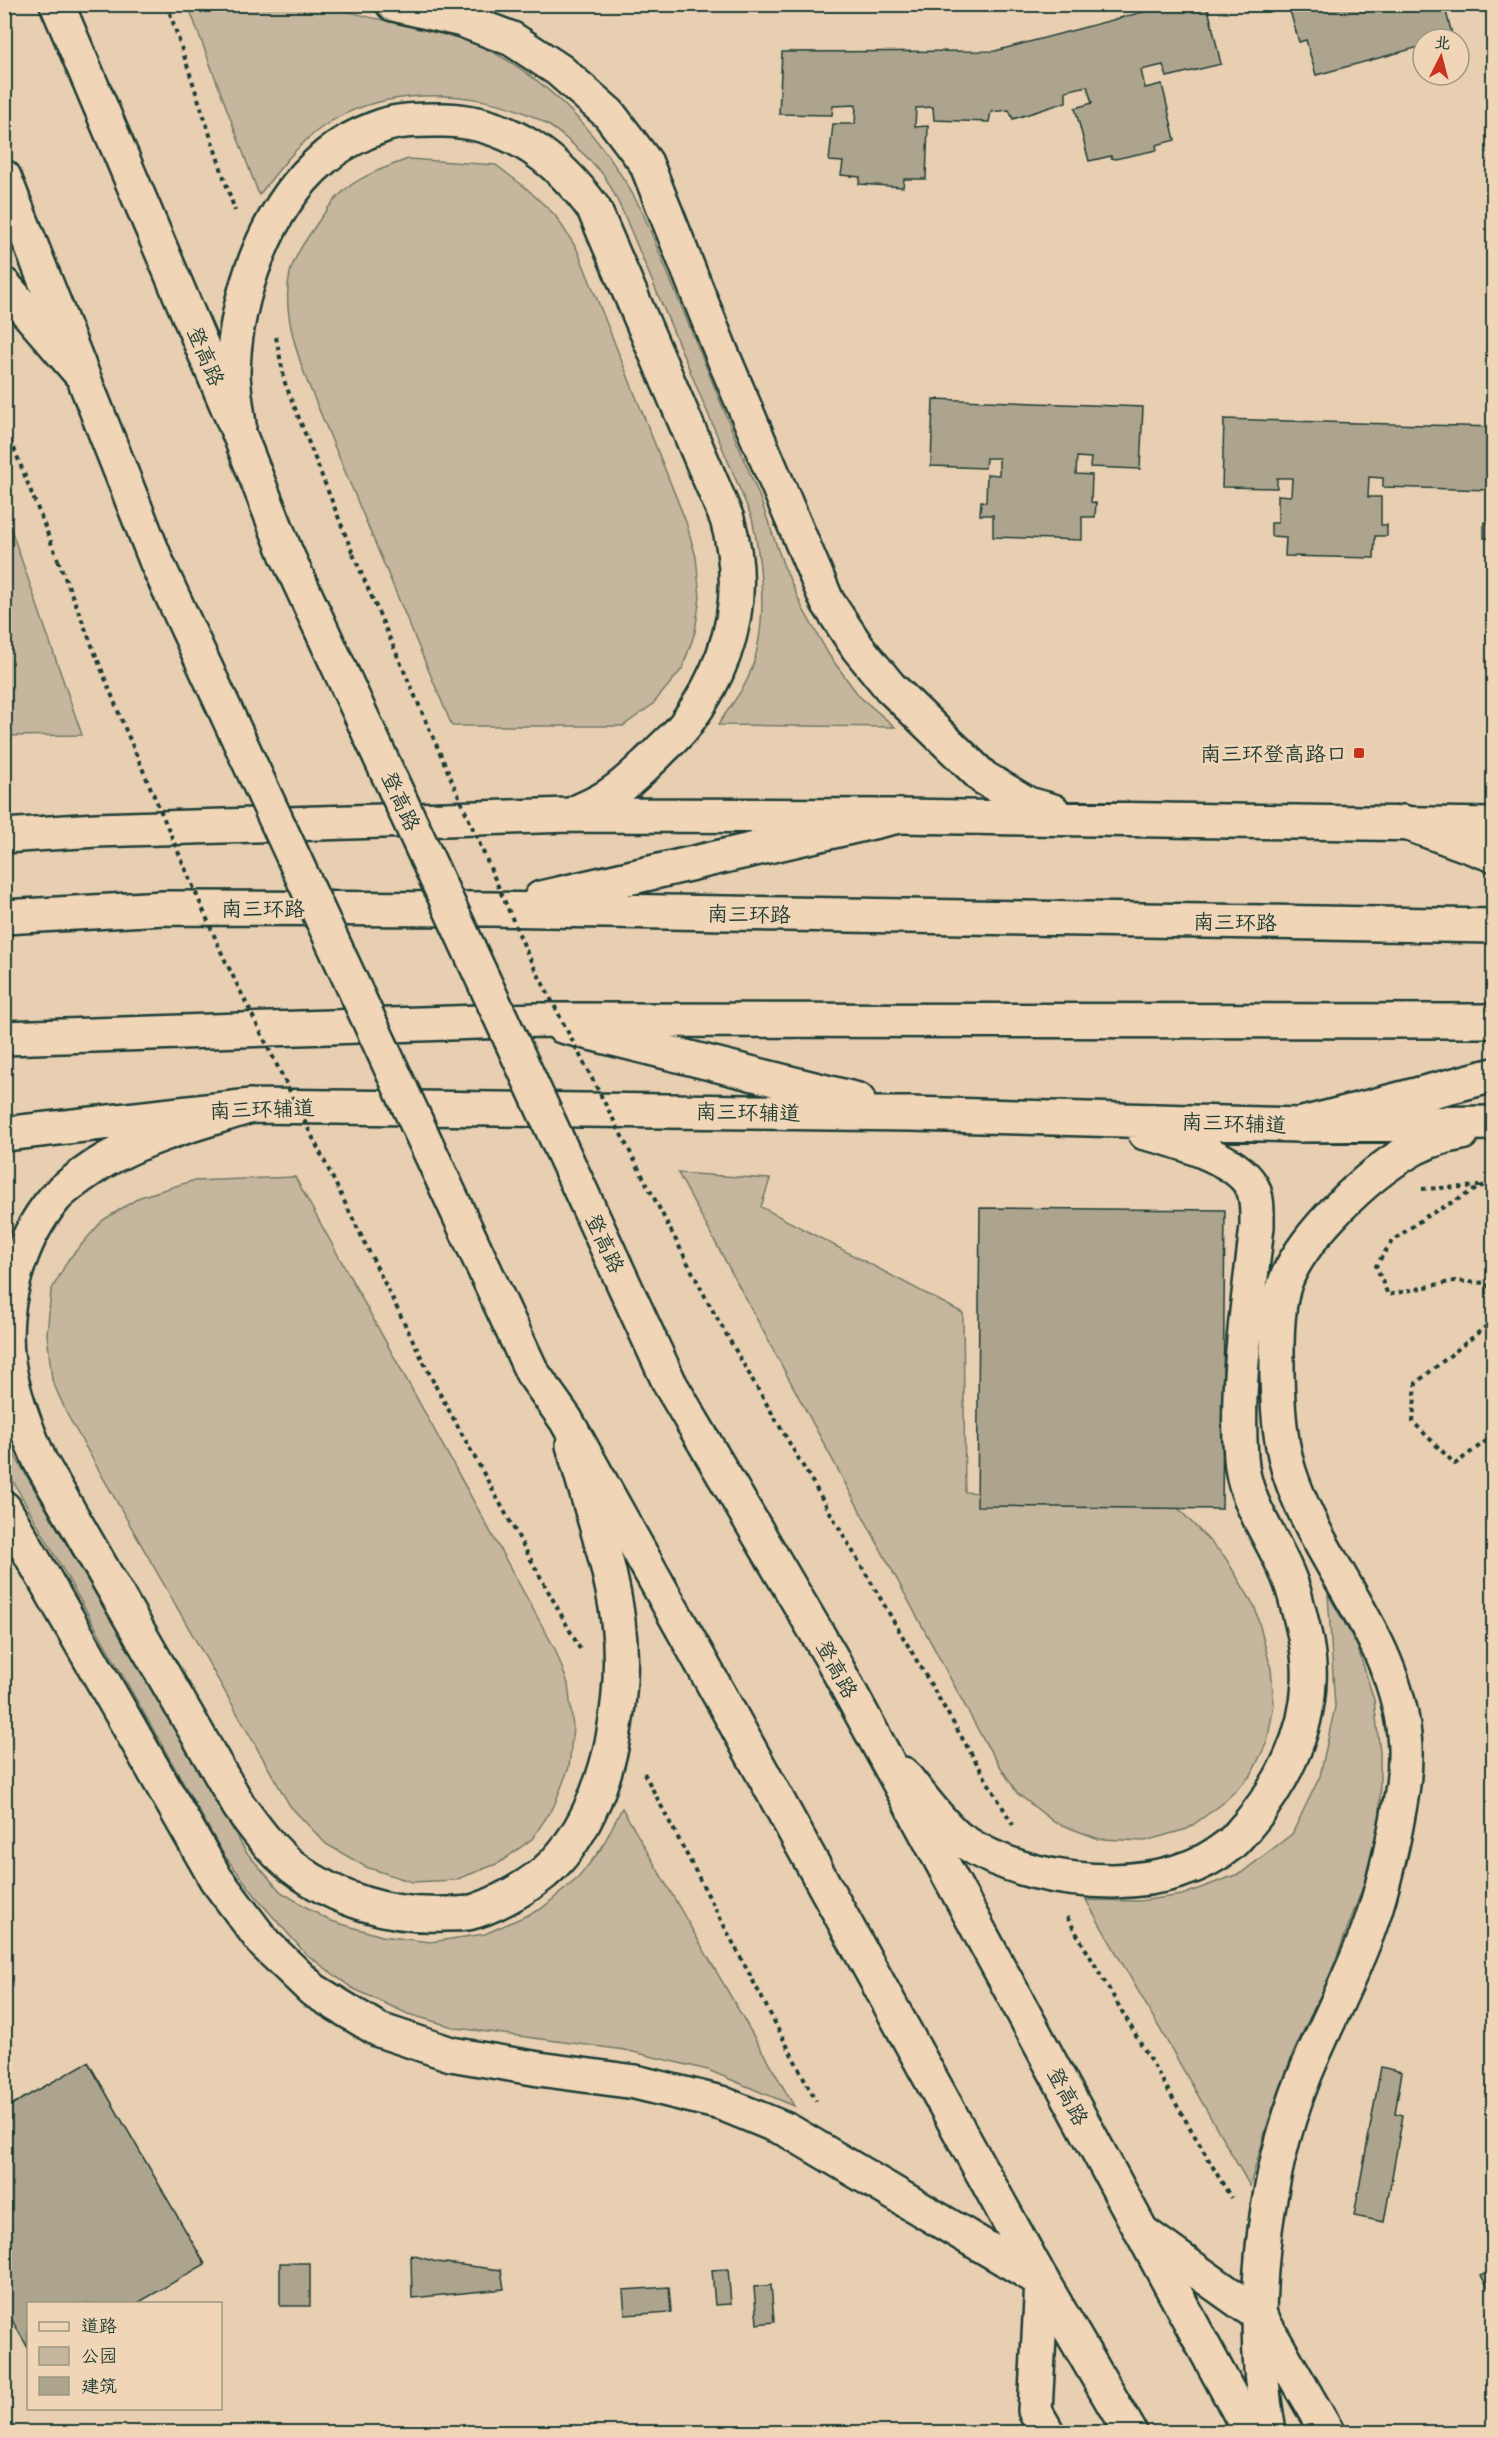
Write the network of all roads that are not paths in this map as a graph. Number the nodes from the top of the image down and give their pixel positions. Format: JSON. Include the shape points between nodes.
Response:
{"nodes":[{"id":1,"x":57,"y":4,"type":"edge"},
{"id":2,"x":74,"y":4,"type":"edge"},
{"id":3,"x":393,"y":4,"type":"edge"},
{"id":4,"x":83,"y":66,"type":"junction"},
{"id":5,"x":4,"y":177,"type":"edge"},
{"id":6,"x":4,"y":285,"type":"edge"},
{"id":7,"x":86,"y":380,"type":"junction"},
{"id":8,"x":240,"y":435,"type":"junction"},
{"id":9,"x":570,"y":815,"type":"junction"},
{"id":10,"x":4,"y":816,"type":"edge"},
{"id":11,"x":899,"y":816,"type":"junction"},
{"id":12,"x":1078,"y":818,"type":"junction"},
{"id":13,"x":1403,"y":822,"type":"junction"},
{"id":14,"x":1494,"y":825,"type":"edge"},
{"id":15,"x":96,"y":830,"type":"junction"},
{"id":16,"x":4,"y":836,"type":"edge"},
{"id":17,"x":1494,"y":855,"type":"edge"},
{"id":18,"x":491,"y":909,"type":"junction"},
{"id":19,"x":4,"y":916,"type":"edge"},
{"id":20,"x":1494,"y":926,"type":"edge"},
{"id":21,"x":537,"y":1020,"type":"junction"},
{"id":22,"x":1494,"y":1021,"type":"edge"},
{"id":23,"x":4,"y":1038,"type":"edge"},
{"id":24,"x":1494,"y":1075,"type":"edge"},
{"id":25,"x":251,"y":1106,"type":"junction"},
{"id":26,"x":911,"y":1114,"type":"junction"},
{"id":27,"x":1064,"y":1118,"type":"junction"},
{"id":28,"x":1299,"y":1125,"type":"junction"},
{"id":29,"x":1494,"y":1125,"type":"edge"},
{"id":30,"x":4,"y":1134,"type":"edge"},
{"id":31,"x":566,"y":1420,"type":"junction"},
{"id":32,"x":4,"y":1508,"type":"edge"},
{"id":33,"x":868,"y":1726,"type":"junction"},
{"id":34,"x":1142,"y":2232,"type":"junction"},
{"id":35,"x":1042,"y":2282,"type":"junction"},
{"id":36,"x":1260,"y":2316,"type":"junction"},
{"id":37,"x":1047,"y":2433,"type":"edge"},
{"id":38,"x":1130,"y":2433,"type":"edge"},
{"id":39,"x":1250,"y":2433,"type":"edge"},
{"id":40,"x":1269,"y":2433,"type":"edge"},
{"id":41,"x":1327,"y":2433,"type":"edge"}],
"edges":[{"from":1,"to":4,"type":"main road","name":"登高路"},
{"from":2,"to":4,"type":"main road"},
{"from":3,"to":12,"type":"main road","via":[[462,20],[512,39],[559,70],[609,114],[646,164],[803,547],[827,601],[858,648],[890,687],[984,778],[1028,804]]},
{"from":4,"to":8,"type":"main road","name":"登高路"},
{"from":5,"to":7,"type":"main road"},
{"from":6,"to":7,"type":"main road"},
{"from":7,"to":31,"type":"main road","bridge":true,"via":[[157,563],[532,1372]]},
{"from":8,"to":9,"type":"main road","via":[[233,372],[249,275],[285,203],[324,158],[383,126],[420,120],[460,121],[501,130],[528,143],[577,185],[594,209],[727,519],[737,577],[726,651],[684,726],[612,794]]},
{"from":8,"to":33,"type":"main road","name":"登高路","bridge":true,"via":[[286,553],[670,1384]]},
{"from":9,"to":11,"type":"main road"},
{"from":9,"to":15,"type":"main road"},
{"from":10,"to":15,"type":"main road"},
{"from":11,"to":12,"type":"main road"},
{"from":11,"to":18,"type":"main road"},
{"from":12,"to":13,"type":"main road"},
{"from":13,"to":14,"type":"main road"},
{"from":13,"to":17,"type":"main road"},
{"from":15,"to":16,"type":"main road"},
{"from":18,"to":19,"type":"main road","name":"南三环路","via":[[164,908]]},
{"from":18,"to":20,"type":"main road","name":"南三环路"},
{"from":21,"to":22,"type":"main road"},
{"from":21,"to":23,"type":"main road"},
{"from":21,"to":26,"type":"main road"},
{"from":24,"to":28,"type":"main road"},
{"from":25,"to":26,"type":"main road","name":"南三环辅道"},
{"from":25,"to":30,"type":"main road","name":"南三环辅道"},
{"from":25,"to":31,"type":"main road","via":[[112,1156],[55,1197],[40,1219],[10,1285],[7,1359],[23,1422],[40,1461],[239,1806],[262,1837],[293,1867],[336,1893],[381,1910],[423,1915],[468,1913],[514,1893],[545,1872],[569,1845],[586,1816],[602,1780],[613,1738],[620,1680],[618,1620]]},
{"from":26,"to":27,"type":"main road","name":"南三环辅道"},
{"from":27,"to":28,"type":"main road","name":"南三环辅道"},
{"from":27,"to":33,"type":"main road","via":[[1114,1125],[1206,1151],[1251,1185],[1257,1226],[1244,1347],[1241,1460],[1252,1504],[1275,1545],[1294,1593],[1310,1681],[1305,1722],[1288,1764],[1264,1806],[1230,1845],[1199,1864],[1166,1876],[1084,1881],[1018,1868],[959,1839]]},
{"from":28,"to":29,"type":"main road","name":"南三环辅道"},
{"from":29,"to":36,"type":"main road","via":[[1446,1136],[1404,1154],[1378,1173],[1310,1241],[1294,1261],[1283,1290],[1277,1352],[1281,1440],[1310,1521],[1382,1650],[1397,1700],[1405,1764],[1379,1900],[1285,2127],[1263,2253]]},
{"from":31,"to":35,"type":"main road"},
{"from":32,"to":35,"type":"main road","via":[[216,1879],[264,1944],[312,1990],[379,2030],[451,2054],[635,2082],[721,2103],[787,2130]]},
{"from":33,"to":34,"type":"main road","name":"登高路"},
{"from":34,"to":36,"type":"main road"},
{"from":34,"to":39,"type":"main road","name":"登高路"},
{"from":35,"to":37,"type":"main road","via":[[1035,2411]]},
{"from":35,"to":38,"type":"main road"},
{"from":36,"to":40,"type":"main road","via":[[1260,2357]]},
{"from":36,"to":41,"type":"main road"}]}
